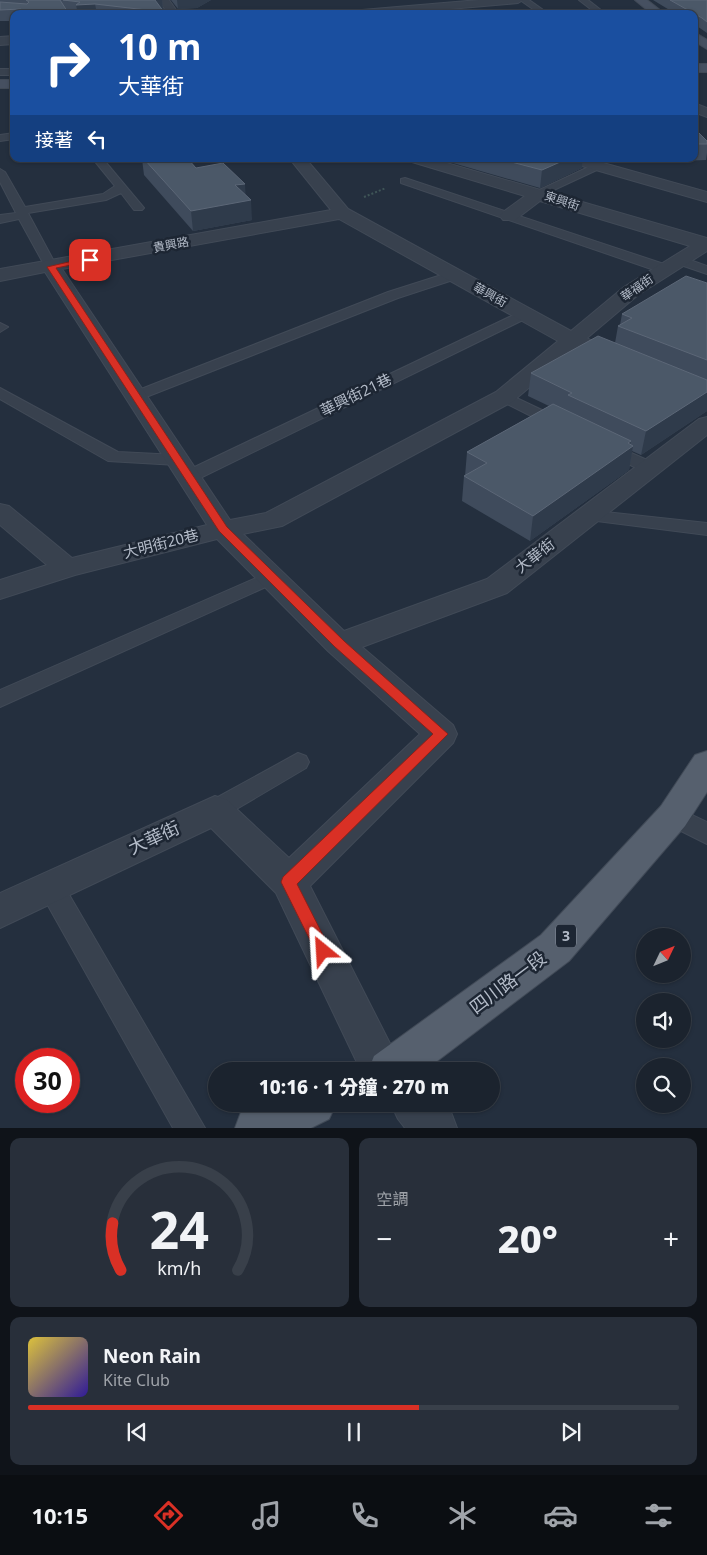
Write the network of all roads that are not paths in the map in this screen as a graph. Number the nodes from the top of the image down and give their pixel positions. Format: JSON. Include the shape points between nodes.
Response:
{"nodes":[{"id":1,"x":518,"y":0,"type":"edge"},
{"id":2,"x":524,"y":0,"type":"edge"},
{"id":3,"x":584,"y":0,"type":"edge"},
{"id":4,"x":640,"y":0,"type":"edge"},
{"id":5,"x":408,"y":10,"type":"edge"},
{"id":6,"x":539,"y":10,"type":"edge"},
{"id":7,"x":597,"y":10,"type":"edge"},
{"id":8,"x":654,"y":10,"type":"edge"},
{"id":9,"x":101,"y":162,"type":"edge"},
{"id":10,"x":300,"y":162,"type":"edge"},
{"id":11,"x":428,"y":162,"type":"edge"},
{"id":12,"x":583,"y":162,"type":"edge"},
{"id":13,"x":597,"y":166,"type":"junction"},
{"id":14,"x":0,"y":172,"type":"edge"},
{"id":15,"x":405,"y":181,"type":"road end"},
{"id":16,"x":122,"y":187,"type":"junction"},
{"id":17,"x":539,"y":193,"type":"junction"},
{"id":18,"x":707,"y":197,"type":"edge"},
{"id":19,"x":138,"y":208,"type":"dead end"},
{"id":20,"x":339,"y":210,"type":"junction"},
{"id":21,"x":22,"y":213,"type":"junction"},
{"id":22,"x":509,"y":216,"type":"junction"},
{"id":23,"x":0,"y":220,"type":"edge"},
{"id":24,"x":707,"y":244,"type":"edge"},
{"id":25,"x":672,"y":265,"type":"junction"},
{"id":26,"x":51,"y":267,"type":"junction"},
{"id":27,"x":707,"y":270,"type":"edge"},
{"id":28,"x":0,"y":275,"type":"edge"},
{"id":29,"x":454,"y":275,"type":"junction"},
{"id":30,"x":524,"y":314,"type":"junction"},
{"id":31,"x":572,"y":340,"type":"junction"},
{"id":32,"x":608,"y":355,"type":"edge"},
{"id":33,"x":0,"y":393,"type":"edge"},
{"id":34,"x":136,"y":396,"type":"junction"},
{"id":35,"x":504,"y":398,"type":"junction"},
{"id":36,"x":707,"y":424,"type":"edge"},
{"id":37,"x":573,"y":431,"type":"edge"},
{"id":38,"x":599,"y":443,"type":"edge"},
{"id":39,"x":183,"y":468,"type":"junction"},
{"id":40,"x":650,"y":468,"type":"junction"},
{"id":41,"x":0,"y":512,"type":"edge"},
{"id":42,"x":587,"y":515,"type":"junction"},
{"id":43,"x":223,"y":529,"type":"junction"},
{"id":44,"x":707,"y":529,"type":"edge"},
{"id":45,"x":67,"y":568,"type":"junction"},
{"id":46,"x":272,"y":577,"type":"junction"},
{"id":47,"x":0,"y":590,"type":"edge"},
{"id":48,"x":339,"y":644,"type":"junction"},
{"id":49,"x":0,"y":699,"type":"edge"},
{"id":50,"x":298,"y":762,"type":"dead end"},
{"id":51,"x":707,"y":764,"type":"edge"},
{"id":52,"x":215,"y":810,"type":"junction"},
{"id":53,"x":673,"y":816,"type":"junction"},
{"id":54,"x":707,"y":834,"type":"edge"},
{"id":55,"x":289,"y":882,"type":"junction"},
{"id":56,"x":51,"y":887,"type":"junction"},
{"id":57,"x":0,"y":910,"type":"edge"},
{"id":58,"x":379,"y":1062,"type":"edge"},
{"id":59,"x":401,"y":1062,"type":"edge"},
{"id":60,"x":295,"y":1112,"type":"edge"},
{"id":61,"x":420,"y":1112,"type":"edge"},
{"id":62,"x":190,"y":1128,"type":"edge"},
{"id":63,"x":257,"y":1128,"type":"edge"},
{"id":64,"x":435,"y":1128,"type":"edge"}],
"edges":[{"from":1,"to":5,"type":"street"},
{"from":2,"to":6,"type":"lane"},
{"from":3,"to":7,"type":"lane"},
{"from":4,"to":8,"type":"main road"},
{"from":9,"to":16,"type":"lane"},
{"from":10,"to":20,"type":"street","name":"華興街"},
{"from":11,"to":17,"type":"street","name":"東興街"},
{"from":12,"to":13,"type":"street"},
{"from":13,"to":17,"type":"lane"},
{"from":13,"to":18,"type":"street"},
{"from":14,"to":21,"type":"lane"},
{"from":15,"to":22,"type":"lane"},
{"from":16,"to":19,"type":"lane"},
{"from":16,"to":21,"type":"lane","via":[[106,197]]},
{"from":17,"to":22,"type":"street"},
{"from":17,"to":24,"type":"street","name":"東興街"},
{"from":20,"to":26,"type":"street","name":"貴興路"},
{"from":20,"to":29,"type":"street","name":"華興街"},
{"from":21,"to":23,"type":"lane"},
{"from":21,"to":26,"type":"lane"},
{"from":22,"to":25,"type":"lane"},
{"from":24,"to":25,"type":"street","name":"華福街"},
{"from":25,"to":27,"type":"lane"},
{"from":25,"to":31,"type":"street","name":"華福街","via":[[631,291]]},
{"from":26,"to":28,"type":"street","name":"貴興路"},
{"from":26,"to":34,"type":"street","name":"大明街20巷"},
{"from":29,"to":30,"type":"street","name":"華興街"},
{"from":29,"to":34,"type":"lane","via":[[393,295]]},
{"from":30,"to":31,"type":"street","name":"華興街"},
{"from":30,"to":39,"type":"lane","name":"華興街21巷"},
{"from":31,"to":32,"type":"street","name":"華興街"},
{"from":31,"to":35,"type":"street","name":"華福街"},
{"from":33,"to":39,"type":"lane","via":[[114,457]]},
{"from":34,"to":39,"type":"street","name":"大明街20巷"},
{"from":35,"to":37,"type":"lane"},
{"from":35,"to":43,"type":"street","name":"華福街","via":[[273,520]]},
{"from":36,"to":40,"type":"street","name":"大華街"},
{"from":38,"to":40,"type":"lane"},
{"from":39,"to":43,"type":"street","name":"大明街20巷"},
{"from":40,"to":42,"type":"street","name":"大華街"},
{"from":41,"to":45,"type":"street"},
{"from":42,"to":44,"type":"lane"},
{"from":42,"to":48,"type":"street","name":"大華街","via":[[497,586]]},
{"from":43,"to":45,"type":"street","name":"大明街20巷"},
{"from":43,"to":46,"type":"street"},
{"from":45,"to":47,"type":"street","name":"大明街20巷"},
{"from":46,"to":48,"type":"street"},
{"from":46,"to":49,"type":"lane"},
{"from":48,"to":55,"type":"street","via":[[441,734]]},
{"from":50,"to":52,"type":"lane"},
{"from":51,"to":53,"type":"main road","name":"四川路一段","number":"3"},
{"from":52,"to":55,"type":"street"},
{"from":52,"to":56,"type":"street","name":"大華街"},
{"from":53,"to":54,"type":"lane"},
{"from":53,"to":59,"type":"main road","name":"四川路一段","number":"3","via":[[555,948]]},
{"from":55,"to":58,"type":"street"},
{"from":56,"to":57,"type":"street","name":"大華街"},
{"from":56,"to":62,"type":"lane"},
{"from":60,"to":63,"type":"main road"},
{"from":61,"to":64,"type":"street"}]}
